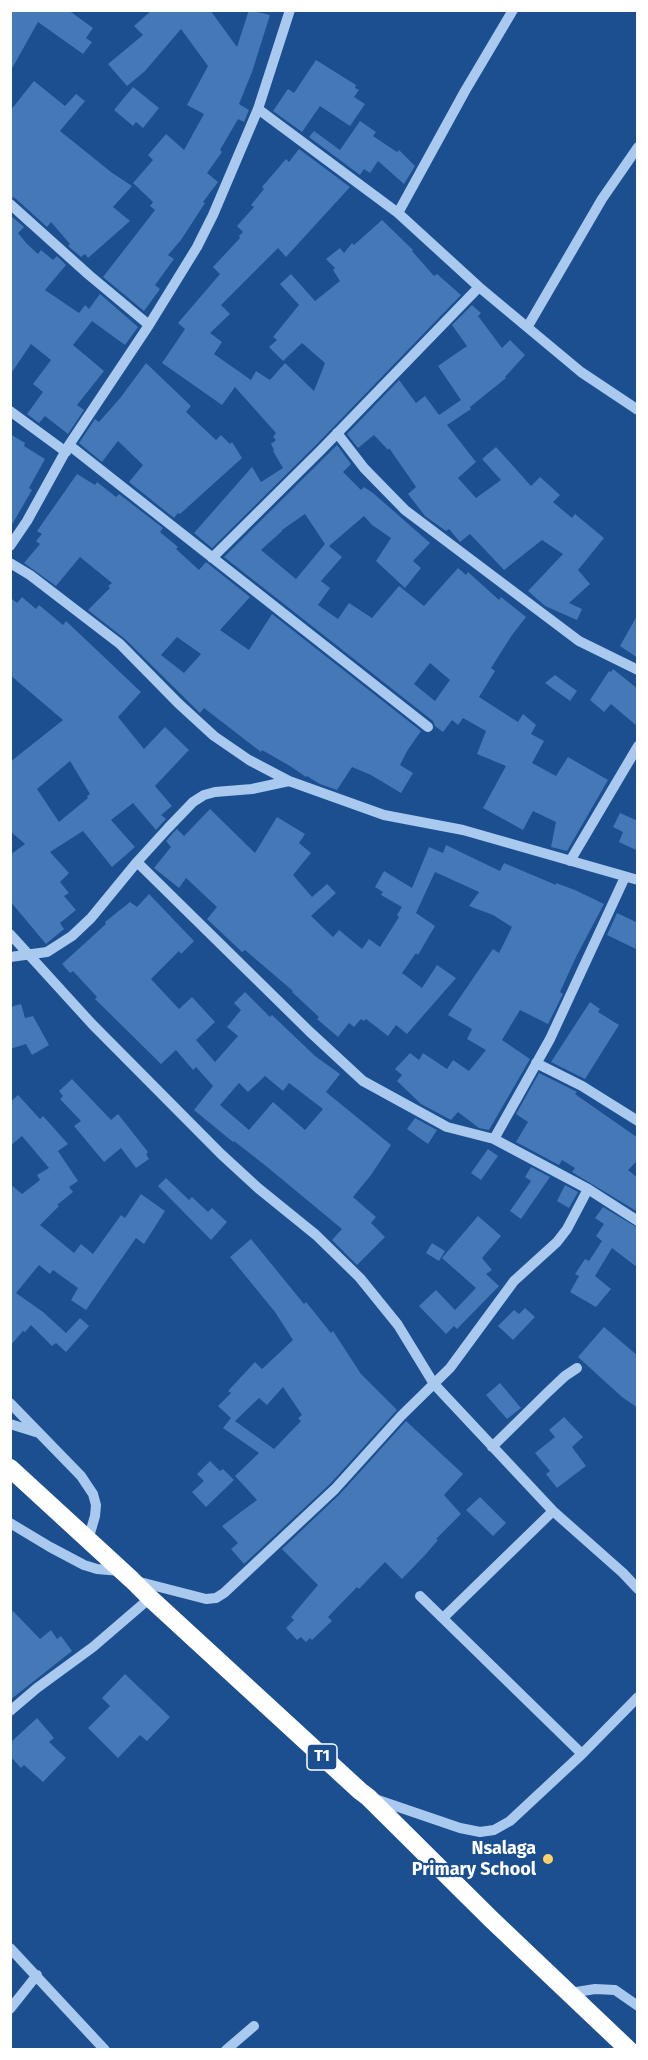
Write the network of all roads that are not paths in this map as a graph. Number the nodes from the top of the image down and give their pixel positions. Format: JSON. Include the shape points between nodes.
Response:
{"nodes":[{"id":1,"x":290,"y":10,"type":"edge"},
{"id":2,"x":513,"y":10,"type":"edge"},
{"id":3,"x":258,"y":109,"type":"junction"},
{"id":4,"x":638,"y":147,"type":"edge"},
{"id":5,"x":10,"y":204,"type":"edge"},
{"id":6,"x":398,"y":213,"type":"junction"},
{"id":7,"x":479,"y":287,"type":"junction"},
{"id":8,"x":149,"y":325,"type":"junction"},
{"id":9,"x":528,"y":326,"type":"junction"},
{"id":10,"x":638,"y":410,"type":"edge"},
{"id":11,"x":10,"y":411,"type":"edge"},
{"id":12,"x":337,"y":433,"type":"junction"},
{"id":13,"x":67,"y":448,"type":"junction"},
{"id":14,"x":10,"y":546,"type":"edge"},
{"id":15,"x":212,"y":558,"type":"junction"},
{"id":16,"x":10,"y":563,"type":"edge"},
{"id":17,"x":638,"y":670,"type":"edge"},
{"id":18,"x":428,"y":727,"type":"dead end"},
{"id":19,"x":638,"y":746,"type":"edge"},
{"id":20,"x":289,"y":781,"type":"junction"},
{"id":21,"x":570,"y":861,"type":"junction"},
{"id":22,"x":137,"y":862,"type":"junction"},
{"id":23,"x":625,"y":878,"type":"junction"},
{"id":24,"x":638,"y":880,"type":"edge"},
{"id":25,"x":10,"y":934,"type":"edge"},
{"id":26,"x":31,"y":955,"type":"junction"},
{"id":27,"x":10,"y":957,"type":"edge"},
{"id":28,"x":536,"y":1063,"type":"junction"},
{"id":29,"x":638,"y":1122,"type":"edge"},
{"id":30,"x":494,"y":1140,"type":"junction"},
{"id":31,"x":588,"y":1189,"type":"junction"},
{"id":32,"x":638,"y":1221,"type":"edge"},
{"id":33,"x":577,"y":1368,"type":"dead end"},
{"id":34,"x":434,"y":1384,"type":"junction"},
{"id":35,"x":10,"y":1403,"type":"edge"},
{"id":36,"x":10,"y":1424,"type":"edge"},
{"id":37,"x":41,"y":1434,"type":"junction"},
{"id":38,"x":492,"y":1447,"type":"junction"},
{"id":39,"x":10,"y":1468,"type":"edge"},
{"id":40,"x":553,"y":1511,"type":"junction"},
{"id":41,"x":10,"y":1523,"type":"edge"},
{"id":42,"x":88,"y":1539,"type":"junction"},
{"id":43,"x":127,"y":1575,"type":"junction"},
{"id":44,"x":638,"y":1589,"type":"edge"},
{"id":45,"x":420,"y":1596,"type":"dead end"},
{"id":46,"x":150,"y":1598,"type":"junction"},
{"id":47,"x":443,"y":1618,"type":"junction"},
{"id":48,"x":638,"y":1697,"type":"edge"},
{"id":49,"x":10,"y":1711,"type":"edge"},
{"id":50,"x":582,"y":1754,"type":"junction"},
{"id":51,"x":368,"y":1797,"type":"junction"},
{"id":52,"x":10,"y":1948,"type":"edge"},
{"id":53,"x":37,"y":1975,"type":"junction"},
{"id":54,"x":570,"y":1993,"type":"junction"},
{"id":55,"x":638,"y":2006,"type":"edge"},
{"id":56,"x":10,"y":2009,"type":"edge"},
{"id":57,"x":254,"y":2026,"type":"dead end"},
{"id":58,"x":105,"y":2049,"type":"edge"},
{"id":59,"x":226,"y":2049,"type":"edge"},
{"id":60,"x":629,"y":2049,"type":"edge"}],
"edges":[{"from":1,"to":3,"type":"street"},
{"from":2,"to":6,"type":"street"},
{"from":3,"to":6,"type":"street"},
{"from":3,"to":8,"type":"street","via":[[209,223]]},
{"from":4,"to":9,"type":"street","via":[[602,199]]},
{"from":5,"to":8,"type":"street"},
{"from":6,"to":7,"type":"street"},
{"from":7,"to":9,"type":"street"},
{"from":7,"to":12,"type":"street"},
{"from":8,"to":13,"type":"street"},
{"from":9,"to":10,"type":"street","via":[[581,372]]},
{"from":11,"to":13,"type":"street"},
{"from":12,"to":15,"type":"street"},
{"from":12,"to":17,"type":"street","via":[[364,468],[413,516],[579,641]]},
{"from":13,"to":14,"type":"street"},
{"from":13,"to":15,"type":"street"},
{"from":15,"to":18,"type":"street"},
{"from":16,"to":20,"type":"street","via":[[120,644],[214,736]]},
{"from":19,"to":21,"type":"street"},
{"from":20,"to":21,"type":"street","via":[[384,815],[463,830]]},
{"from":20,"to":22,"type":"street","via":[[204,795]]},
{"from":21,"to":23,"type":"street"},
{"from":22,"to":26,"type":"street","via":[[72,936],[47,952]]},
{"from":22,"to":30,"type":"street","via":[[363,1081],[447,1127]]},
{"from":23,"to":24,"type":"street"},
{"from":23,"to":28,"type":"street"},
{"from":25,"to":26,"type":"street"},
{"from":26,"to":27,"type":"street"},
{"from":26,"to":34,"type":"street","via":[[92,1024],[221,1154],[360,1278],[399,1325]]},
{"from":28,"to":29,"type":"street","via":[[582,1086]]},
{"from":28,"to":30,"type":"street"},
{"from":30,"to":31,"type":"street"},
{"from":31,"to":32,"type":"street"},
{"from":31,"to":34,"type":"street","via":[[557,1242],[514,1281]]},
{"from":33,"to":38,"type":"street"},
{"from":34,"to":38,"type":"street"},
{"from":34,"to":43,"type":"street","via":[[335,1488],[216,1598],[185,1595]]},
{"from":35,"to":37,"type":"street"},
{"from":36,"to":37,"type":"street"},
{"from":37,"to":42,"type":"street","via":[[93,1494],[95,1516]]},
{"from":38,"to":40,"type":"street"},
{"from":39,"to":42,"type":"highway","number":"T1"},
{"from":40,"to":44,"type":"street"},
{"from":40,"to":47,"type":"street"},
{"from":41,"to":43,"type":"street","via":[[84,1565]]},
{"from":42,"to":43,"type":"highway","number":"T1"},
{"from":43,"to":46,"type":"highway","number":"T1"},
{"from":45,"to":47,"type":"street"},
{"from":46,"to":49,"type":"street"},
{"from":46,"to":51,"type":"highway","number":"T1"},
{"from":47,"to":50,"type":"street"},
{"from":48,"to":50,"type":"street"},
{"from":50,"to":51,"type":"street","via":[[510,1821],[494,1830],[460,1828]]},
{"from":51,"to":54,"type":"highway","number":"T1"},
{"from":52,"to":53,"type":"street"},
{"from":53,"to":56,"type":"street"},
{"from":53,"to":58,"type":"street"},
{"from":54,"to":55,"type":"street","via":[[615,1990]]},
{"from":54,"to":60,"type":"highway","number":"T1"},
{"from":57,"to":59,"type":"street"}]}
